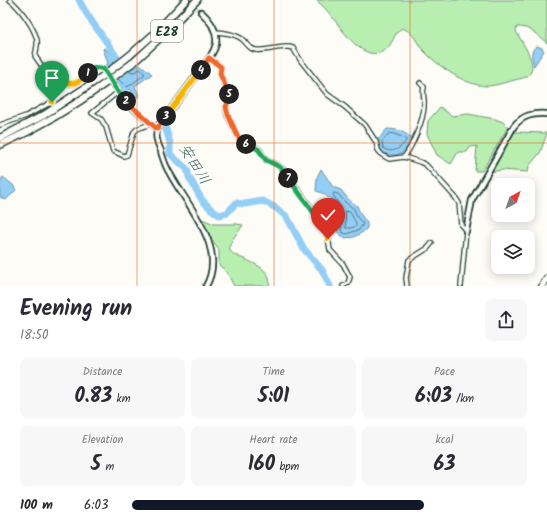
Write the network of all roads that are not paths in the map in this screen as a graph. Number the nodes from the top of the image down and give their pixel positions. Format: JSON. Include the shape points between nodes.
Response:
{"nodes":[{"id":1,"x":10,"y":0,"type":"edge"},
{"id":2,"x":186,"y":0,"type":"edge"},
{"id":3,"x":197,"y":0,"type":"edge"},
{"id":4,"x":201,"y":12,"type":"tunnel mouth"},
{"id":5,"x":215,"y":32,"type":"junction"},
{"id":6,"x":209,"y":58,"type":"junction"},
{"id":7,"x":58,"y":80,"type":"junction"},
{"id":8,"x":420,"y":83,"type":"dead end"},
{"id":9,"x":118,"y":92,"type":"junction"},
{"id":10,"x":547,"y":114,"type":"edge"},
{"id":11,"x":150,"y":124,"type":"junction"},
{"id":12,"x":0,"y":125,"type":"edge"},
{"id":13,"x":157,"y":129,"type":"junction"},
{"id":14,"x":0,"y":138,"type":"edge"},
{"id":15,"x":0,"y":145,"type":"edge"},
{"id":16,"x":404,"y":157,"type":"junction"},
{"id":17,"x":466,"y":231,"type":"junction"},
{"id":18,"x":432,"y":243,"type":"dead end"},
{"id":19,"x":547,"y":278,"type":"edge"},
{"id":20,"x":206,"y":286,"type":"edge"},
{"id":21,"x":344,"y":286,"type":"edge"},
{"id":22,"x":407,"y":286,"type":"edge"},
{"id":23,"x":461,"y":286,"type":"edge"},
{"id":24,"x":542,"y":286,"type":"edge"}],
"edges":[{"from":1,"to":7,"type":"street","via":[[19,7],[37,40],[35,56],[48,73]]},
{"from":2,"to":14,"type":"highway","number":"E28","bridge":true,"via":[[129,56],[103,76],[44,115]]},
{"from":3,"to":15,"type":"highway","number":"E28","bridge":true,"via":[[135,61],[107,82],[49,121]]},
{"from":4,"to":5,"type":"main road","via":[[210,20]]},
{"from":5,"to":6,"type":"main road","via":[[216,44]]},
{"from":5,"to":16,"type":"street","via":[[234,35],[242,39],[248,47],[256,50],[288,46],[293,48],[300,61],[327,94],[365,125],[382,155],[389,159]]},
{"from":6,"to":13,"type":"main road"},
{"from":6,"to":21,"type":"street","via":[[221,67],[220,74],[230,97],[226,107],[228,115],[240,141],[256,147],[266,160],[280,167],[321,221],[330,250],[343,264],[350,277]]},
{"from":7,"to":9,"type":"street","via":[[71,84],[79,83],[98,67],[105,71]]},
{"from":7,"to":12,"type":"street","via":[[52,102],[26,116]]},
{"from":8,"to":16,"type":"street","via":[[424,87],[424,113]]},
{"from":9,"to":11,"type":"street"},
{"from":9,"to":11,"type":"street","via":[[92,113],[101,119],[106,127],[113,151],[124,156],[127,154],[134,132]]},
{"from":10,"to":17,"type":"main road","via":[[530,114],[514,126],[472,200]]},
{"from":11,"to":13,"type":"street"},
{"from":13,"to":20,"type":"main road","via":[[158,144],[166,166],[209,242],[211,269]]},
{"from":16,"to":17,"type":"street","via":[[426,165],[455,197],[460,206],[461,225]]},
{"from":17,"to":23,"type":"street"},
{"from":18,"to":22,"type":"street","via":[[409,260]]},
{"from":19,"to":24,"type":"main road"}]}
